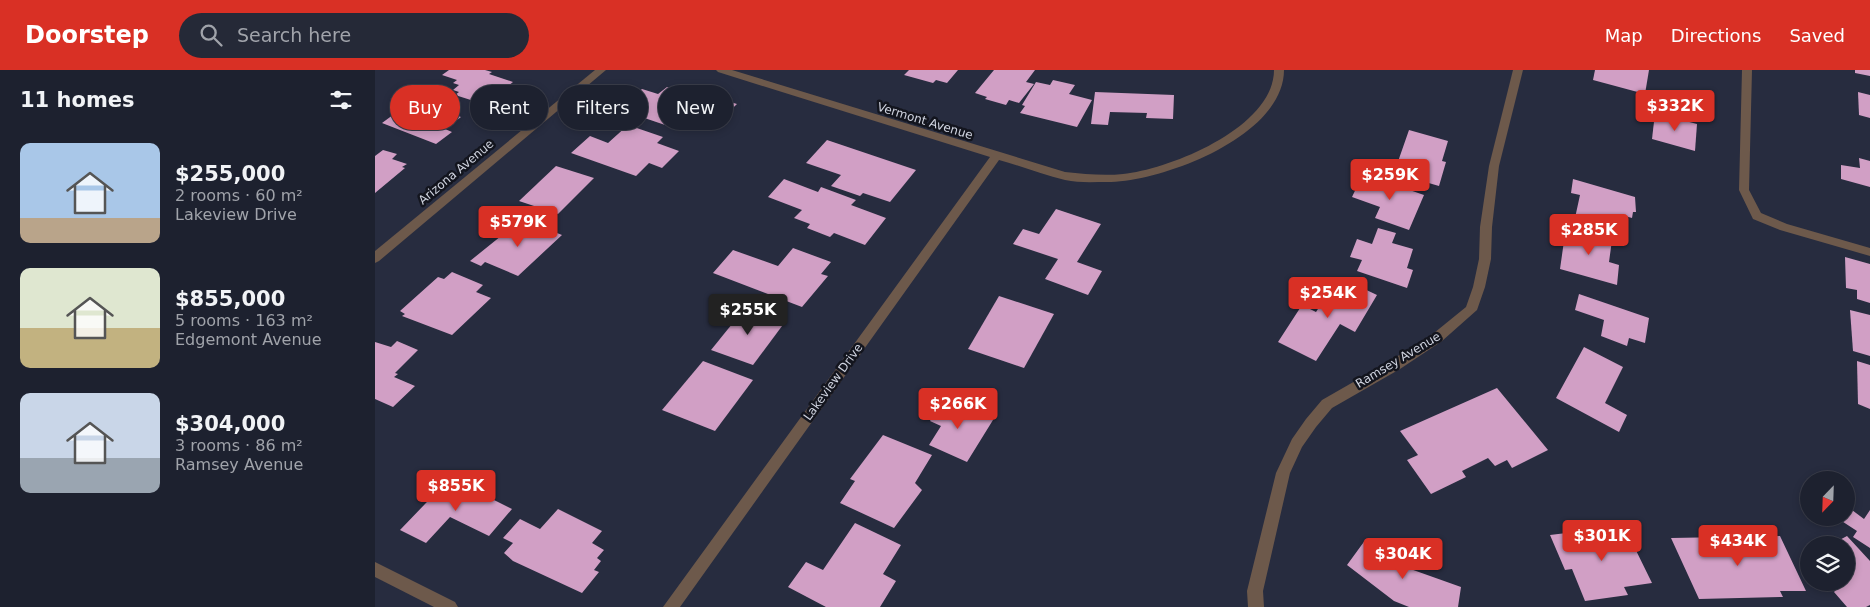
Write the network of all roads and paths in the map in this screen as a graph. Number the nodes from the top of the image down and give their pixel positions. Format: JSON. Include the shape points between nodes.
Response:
{"nodes":[{"id":1,"x":601,"y":70,"type":"edge"},
{"id":2,"x":721,"y":70,"type":"edge"},
{"id":3,"x":1279,"y":70,"type":"edge"},
{"id":4,"x":1518,"y":70,"type":"edge"},
{"id":5,"x":1747,"y":70,"type":"edge"},
{"id":6,"x":996,"y":156,"type":"junction"},
{"id":7,"x":1870,"y":252,"type":"edge"},
{"id":8,"x":375,"y":258,"type":"edge"},
{"id":9,"x":375,"y":569,"type":"edge"},
{"id":10,"x":450,"y":607,"type":"edge"},
{"id":11,"x":671,"y":607,"type":"edge"},
{"id":12,"x":1256,"y":607,"type":"edge"}],
"edges":[{"from":1,"to":8,"type":"street","name":"Arizona Avenue"},
{"from":2,"to":6,"type":"street","name":"Vermont Avenue"},
{"from":3,"to":6,"type":"street","name":"Vermont Avenue","via":[[1277,86],[1265,107],[1245,128],[1191,159],[1164,170],[1124,178],[1065,176]]},
{"from":4,"to":12,"type":"street","name":"Ramsey Avenue","via":[[1494,166],[1485,259],[1471,310],[1438,337],[1327,404],[1311,423],[1283,473],[1255,592]]},
{"from":5,"to":7,"type":"street","via":[[1744,190],[1757,216]]},
{"from":6,"to":11,"type":"street","name":"Lakeview Drive"},
{"from":9,"to":10,"type":"street"}]}
